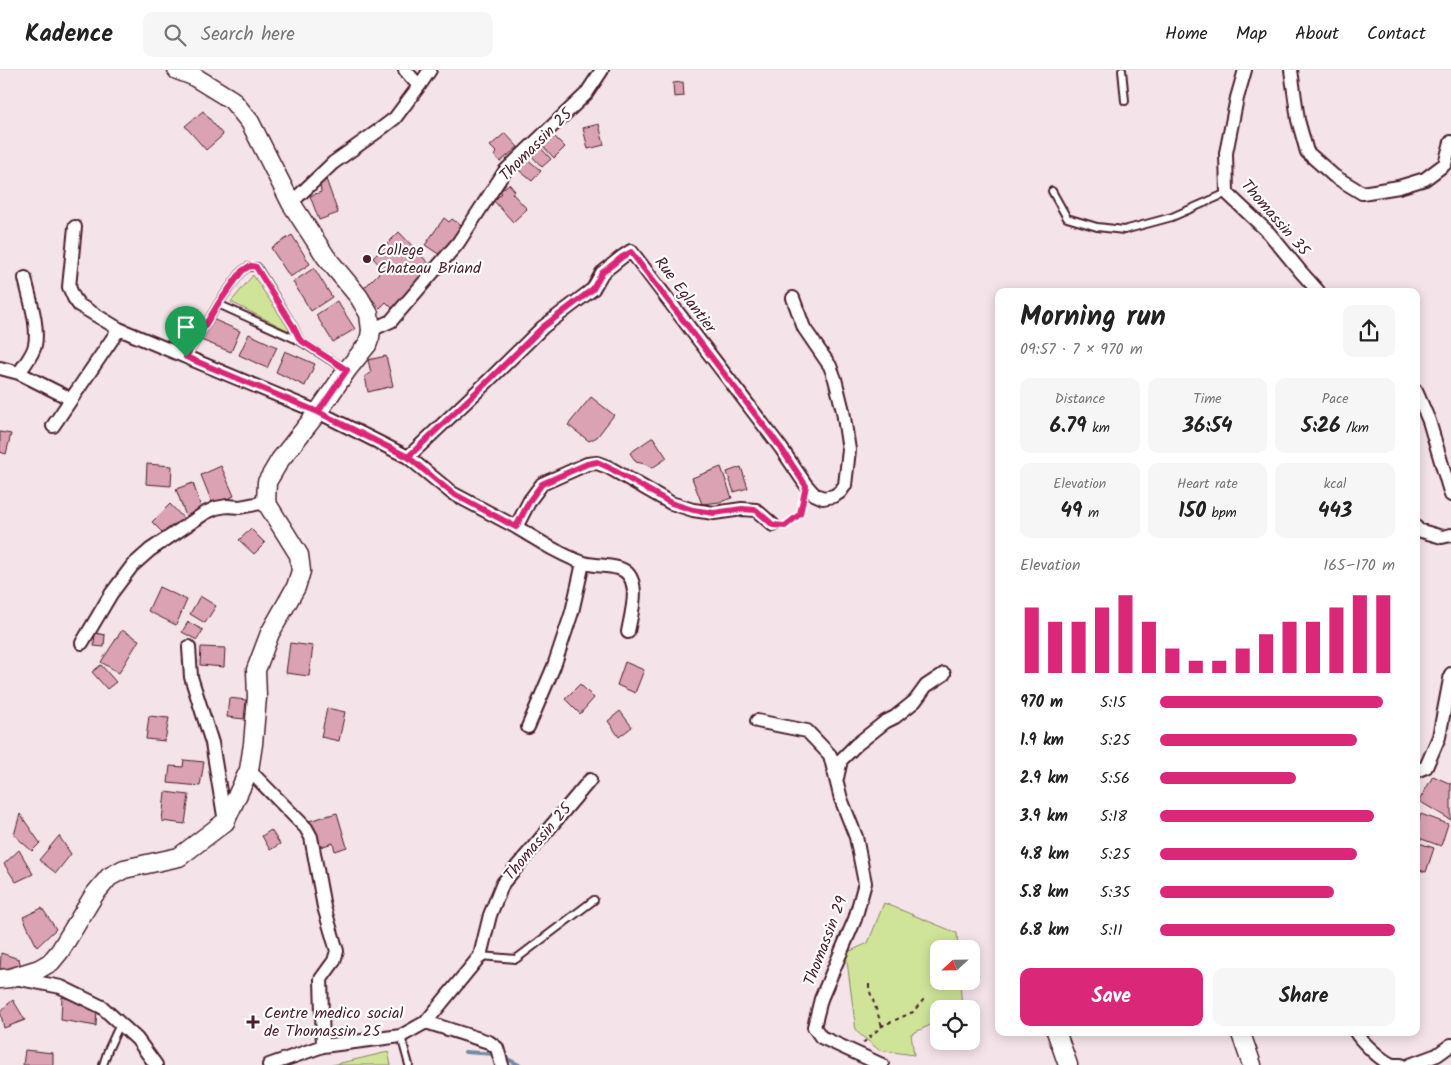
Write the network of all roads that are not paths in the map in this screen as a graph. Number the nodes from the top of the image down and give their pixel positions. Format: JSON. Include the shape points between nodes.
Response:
{"nodes":[{"id":1,"x":177,"y":70,"type":"edge"},
{"id":2,"x":406,"y":70,"type":"edge"},
{"id":3,"x":430,"y":70,"type":"edge"},
{"id":4,"x":602,"y":70,"type":"edge"},
{"id":5,"x":1122,"y":70,"type":"edge"},
{"id":6,"x":1245,"y":70,"type":"edge"},
{"id":7,"x":1290,"y":70,"type":"edge"},
{"id":8,"x":418,"y":86,"type":"junction"},
{"id":9,"x":1126,"y":101,"type":"dead end"},
{"id":10,"x":1451,"y":142,"type":"edge"},
{"id":11,"x":1052,"y":191,"type":"dead end"},
{"id":12,"x":1227,"y":192,"type":"junction"},
{"id":13,"x":291,"y":203,"type":"junction"},
{"id":14,"x":75,"y":227,"type":"dead end"},
{"id":15,"x":25,"y":278,"type":"dead end"},
{"id":16,"x":1315,"y":288,"type":"edge"},
{"id":17,"x":793,"y":298,"type":"dead end"},
{"id":18,"x":218,"y":304,"type":"junction"},
{"id":19,"x":119,"y":329,"type":"junction"},
{"id":20,"x":371,"y":330,"type":"junction"},
{"id":21,"x":300,"y":340,"type":"junction"},
{"id":22,"x":186,"y":357,"type":"junction"},
{"id":23,"x":0,"y":368,"type":"edge"},
{"id":24,"x":347,"y":370,"type":"junction"},
{"id":25,"x":19,"y":373,"type":"junction"},
{"id":26,"x":71,"y":399,"type":"junction"},
{"id":27,"x":1420,"y":400,"type":"edge"},
{"id":28,"x":318,"y":412,"type":"junction"},
{"id":29,"x":53,"y":426,"type":"dead end"},
{"id":30,"x":408,"y":457,"type":"junction"},
{"id":31,"x":1451,"y":496,"type":"edge"},
{"id":32,"x":266,"y":502,"type":"junction"},
{"id":33,"x":773,"y":525,"type":"road end"},
{"id":34,"x":516,"y":527,"type":"junction"},
{"id":35,"x":1420,"y":531,"type":"edge"},
{"id":36,"x":1451,"y":535,"type":"edge"},
{"id":37,"x":584,"y":563,"type":"junction"},
{"id":38,"x":628,"y":632,"type":"dead end"},
{"id":39,"x":82,"y":643,"type":"dead end"},
{"id":40,"x":188,"y":647,"type":"dead end"},
{"id":41,"x":944,"y":674,"type":"dead end"},
{"id":42,"x":1451,"y":674,"type":"edge"},
{"id":43,"x":1449,"y":691,"type":"edge"},
{"id":44,"x":757,"y":721,"type":"dead end"},
{"id":45,"x":528,"y":727,"type":"dead end"},
{"id":46,"x":1420,"y":769,"type":"edge"},
{"id":47,"x":249,"y":770,"type":"junction"},
{"id":48,"x":590,"y":780,"type":"dead end"},
{"id":49,"x":836,"y":781,"type":"junction"},
{"id":50,"x":226,"y":822,"type":"junction"},
{"id":51,"x":594,"y":900,"type":"dead end"},
{"id":52,"x":480,"y":956,"type":"junction"},
{"id":53,"x":5,"y":978,"type":"edge"},
{"id":54,"x":426,"y":1022,"type":"junction"},
{"id":55,"x":120,"y":1024,"type":"junction"},
{"id":56,"x":402,"y":1036,"type":"junction"},
{"id":57,"x":1058,"y":1036,"type":"edge"},
{"id":58,"x":1242,"y":1036,"type":"edge"},
{"id":59,"x":1358,"y":1036,"type":"edge"},
{"id":60,"x":1451,"y":1045,"type":"edge"},
{"id":61,"x":323,"y":1046,"type":"junction"},
{"id":62,"x":104,"y":1065,"type":"edge"},
{"id":63,"x":156,"y":1065,"type":"edge"},
{"id":64,"x":269,"y":1065,"type":"edge"},
{"id":65,"x":409,"y":1065,"type":"edge"},
{"id":66,"x":502,"y":1065,"type":"edge"},
{"id":67,"x":882,"y":1065,"type":"edge"},
{"id":68,"x":1068,"y":1065,"type":"edge"},
{"id":69,"x":1252,"y":1065,"type":"edge"},
{"id":70,"x":1402,"y":1065,"type":"edge"},
{"id":71,"x":1410,"y":1065,"type":"edge"}],
"edges":[{"from":1,"to":13,"type":"street","via":[[232,100],[250,122]]},
{"from":2,"to":8,"type":"street"},
{"from":3,"to":8,"type":"street"},
{"from":4,"to":20,"type":"street","name":"Thomassin 25","via":[[586,94],[505,170],[458,243],[391,321]]},
{"from":5,"to":9,"type":"lane"},
{"from":6,"to":12,"type":"street","name":"Thomassin 35","via":[[1226,153]]},
{"from":7,"to":10,"type":"street","via":[[1307,152],[1334,176],[1362,193],[1425,179],[1445,164]]},
{"from":8,"to":13,"type":"street","via":[[395,118],[333,163]]},
{"from":11,"to":12,"type":"lane","via":[[1067,218],[1097,227],[1124,230],[1172,217]]},
{"from":12,"to":16,"type":"street","name":"Thomassin 35","via":[[1269,232]]},
{"from":13,"to":20,"type":"street","via":[[326,257],[359,297],[369,314]]},
{"from":14,"to":19,"type":"street","via":[[69,287],[79,305]]},
{"from":15,"to":25,"type":"street","via":[[35,324],[35,345]]},
{"from":17,"to":30,"type":"street","name":"Rue Eglantier","via":[[804,328],[836,379],[843,411],[849,450],[845,484],[834,496],[823,498],[806,486],[781,448],[631,252],[602,273],[593,289],[543,327]]},
{"from":18,"to":21,"type":"lane"},
{"from":18,"to":21,"type":"lane","via":[[242,271],[256,267]]},
{"from":18,"to":22,"type":"lane"},
{"from":19,"to":22,"type":"street"},
{"from":19,"to":26,"type":"street"},
{"from":20,"to":24,"type":"street","via":[[367,345]]},
{"from":21,"to":24,"type":"lane"},
{"from":22,"to":28,"type":"street"},
{"from":23,"to":25,"type":"street"},
{"from":24,"to":28,"type":"street"},
{"from":25,"to":26,"type":"street"},
{"from":26,"to":29,"type":"street"},
{"from":27,"to":31,"type":"street"},
{"from":28,"to":30,"type":"street"},
{"from":28,"to":32,"type":"street","via":[[267,482]]},
{"from":30,"to":34,"type":"street","via":[[452,493]]},
{"from":32,"to":39,"type":"street","via":[[216,508],[150,550],[132,566],[111,594]]},
{"from":32,"to":47,"type":"street","via":[[298,555],[302,571],[289,602],[270,633],[256,670],[258,697]]},
{"from":33,"to":34,"type":"street","via":[[756,510],[714,513],[671,503],[597,462],[542,484]]},
{"from":34,"to":37,"type":"street"},
{"from":35,"to":36,"type":"street","via":[[1442,537]]},
{"from":37,"to":38,"type":"street","via":[[615,567],[628,574],[635,594]]},
{"from":37,"to":45,"type":"street","via":[[554,666]]},
{"from":40,"to":50,"type":"street","via":[[191,677],[212,743]]},
{"from":41,"to":49,"type":"street","via":[[926,686],[915,701],[896,717],[856,745],[841,760]]},
{"from":42,"to":43,"type":"street"},
{"from":43,"to":46,"type":"street","via":[[1439,738],[1426,767]]},
{"from":44,"to":49,"type":"street","name":"Thomassin 29","via":[[807,731],[830,755]]},
{"from":47,"to":50,"type":"street"},
{"from":47,"to":61,"type":"street","via":[[311,837],[324,906],[337,951],[321,979]]},
{"from":48,"to":52,"type":"street","name":"Thomassin 25","via":[[503,882],[490,915]]},
{"from":49,"to":67,"type":"street","name":"Thomassin 29","via":[[856,837],[865,883],[855,919],[821,999],[814,1027],[821,1037]]},
{"from":50,"to":53,"type":"street","via":[[179,857],[124,869],[108,877],[51,962],[39,969]]},
{"from":51,"to":52,"type":"lane","via":[[516,959]]},
{"from":52,"to":54,"type":"street","name":"Thomassin 25"},
{"from":53,"to":55,"type":"street","via":[[61,987],[102,1007]]},
{"from":54,"to":56,"type":"street","name":"Thomassin 25"},
{"from":54,"to":66,"type":"street","via":[[489,1042],[497,1048]]},
{"from":55,"to":62,"type":"lane"},
{"from":55,"to":63,"type":"street","via":[[137,1039]]},
{"from":56,"to":61,"type":"street","name":"Thomassin 25"},
{"from":56,"to":65,"type":"lane"},
{"from":57,"to":68,"type":"street"},
{"from":58,"to":69,"type":"street"},
{"from":59,"to":70,"type":"street","via":[[1377,1055],[1393,1065]]},
{"from":60,"to":71,"type":"street","via":[[1437,1055]]},
{"from":61,"to":64,"type":"street","name":"Thomassin 25"}]}
